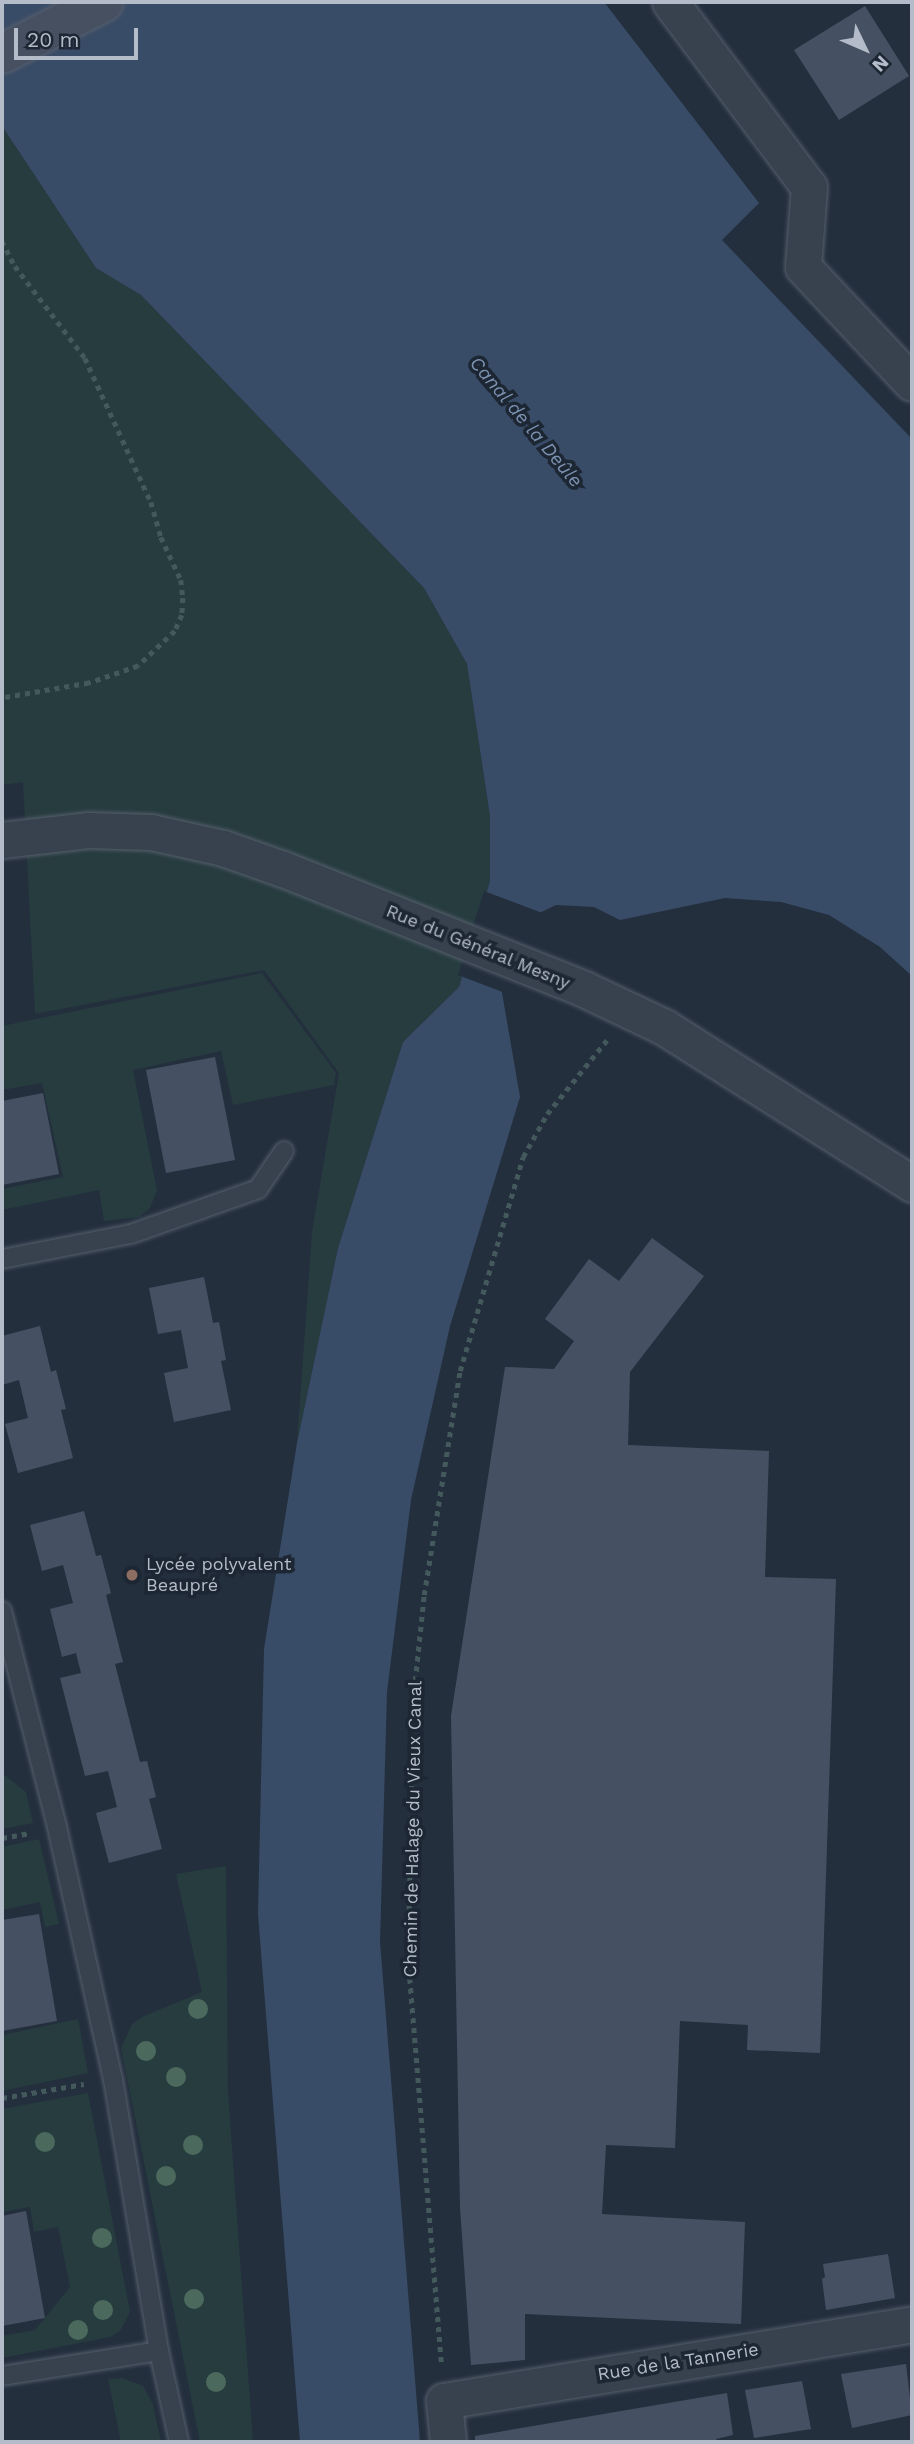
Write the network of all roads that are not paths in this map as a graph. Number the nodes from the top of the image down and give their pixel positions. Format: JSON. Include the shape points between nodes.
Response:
{"nodes":[{"id":1,"x":104,"y":2,"type":"edge"},
{"id":2,"x":670,"y":2,"type":"edge"},
{"id":3,"x":2,"y":54,"type":"edge"},
{"id":4,"x":912,"y":383,"type":"edge"},
{"id":5,"x":2,"y":841,"type":"edge"},
{"id":6,"x":284,"y":1151,"type":"dead end"},
{"id":7,"x":912,"y":1184,"type":"edge"},
{"id":8,"x":2,"y":1259,"type":"edge"},
{"id":9,"x":2,"y":1611,"type":"edge"},
{"id":10,"x":912,"y":2324,"type":"edge"},
{"id":11,"x":159,"y":2351,"type":"junction"},
{"id":12,"x":2,"y":2376,"type":"edge"},
{"id":13,"x":180,"y":2442,"type":"edge"},
{"id":14,"x":447,"y":2442,"type":"edge"}],
"edges":[{"from":1,"to":3,"type":"main road"},
{"from":2,"to":4,"type":"street","via":[[809,187],[803,267]]},
{"from":5,"to":7,"type":"street","name":"Rue du Général Mesny","via":[[89,830],[151,832],[284,869],[626,1008],[724,1063]]},
{"from":6,"to":8,"type":"lane","via":[[258,1189],[131,1234]]},
{"from":9,"to":11,"type":"lane","via":[[57,1827],[113,2079]]},
{"from":10,"to":14,"type":"street","name":"Rue de la Tannerie","via":[[444,2401]]},
{"from":11,"to":12,"type":"lane"},
{"from":11,"to":13,"type":"lane"}]}
